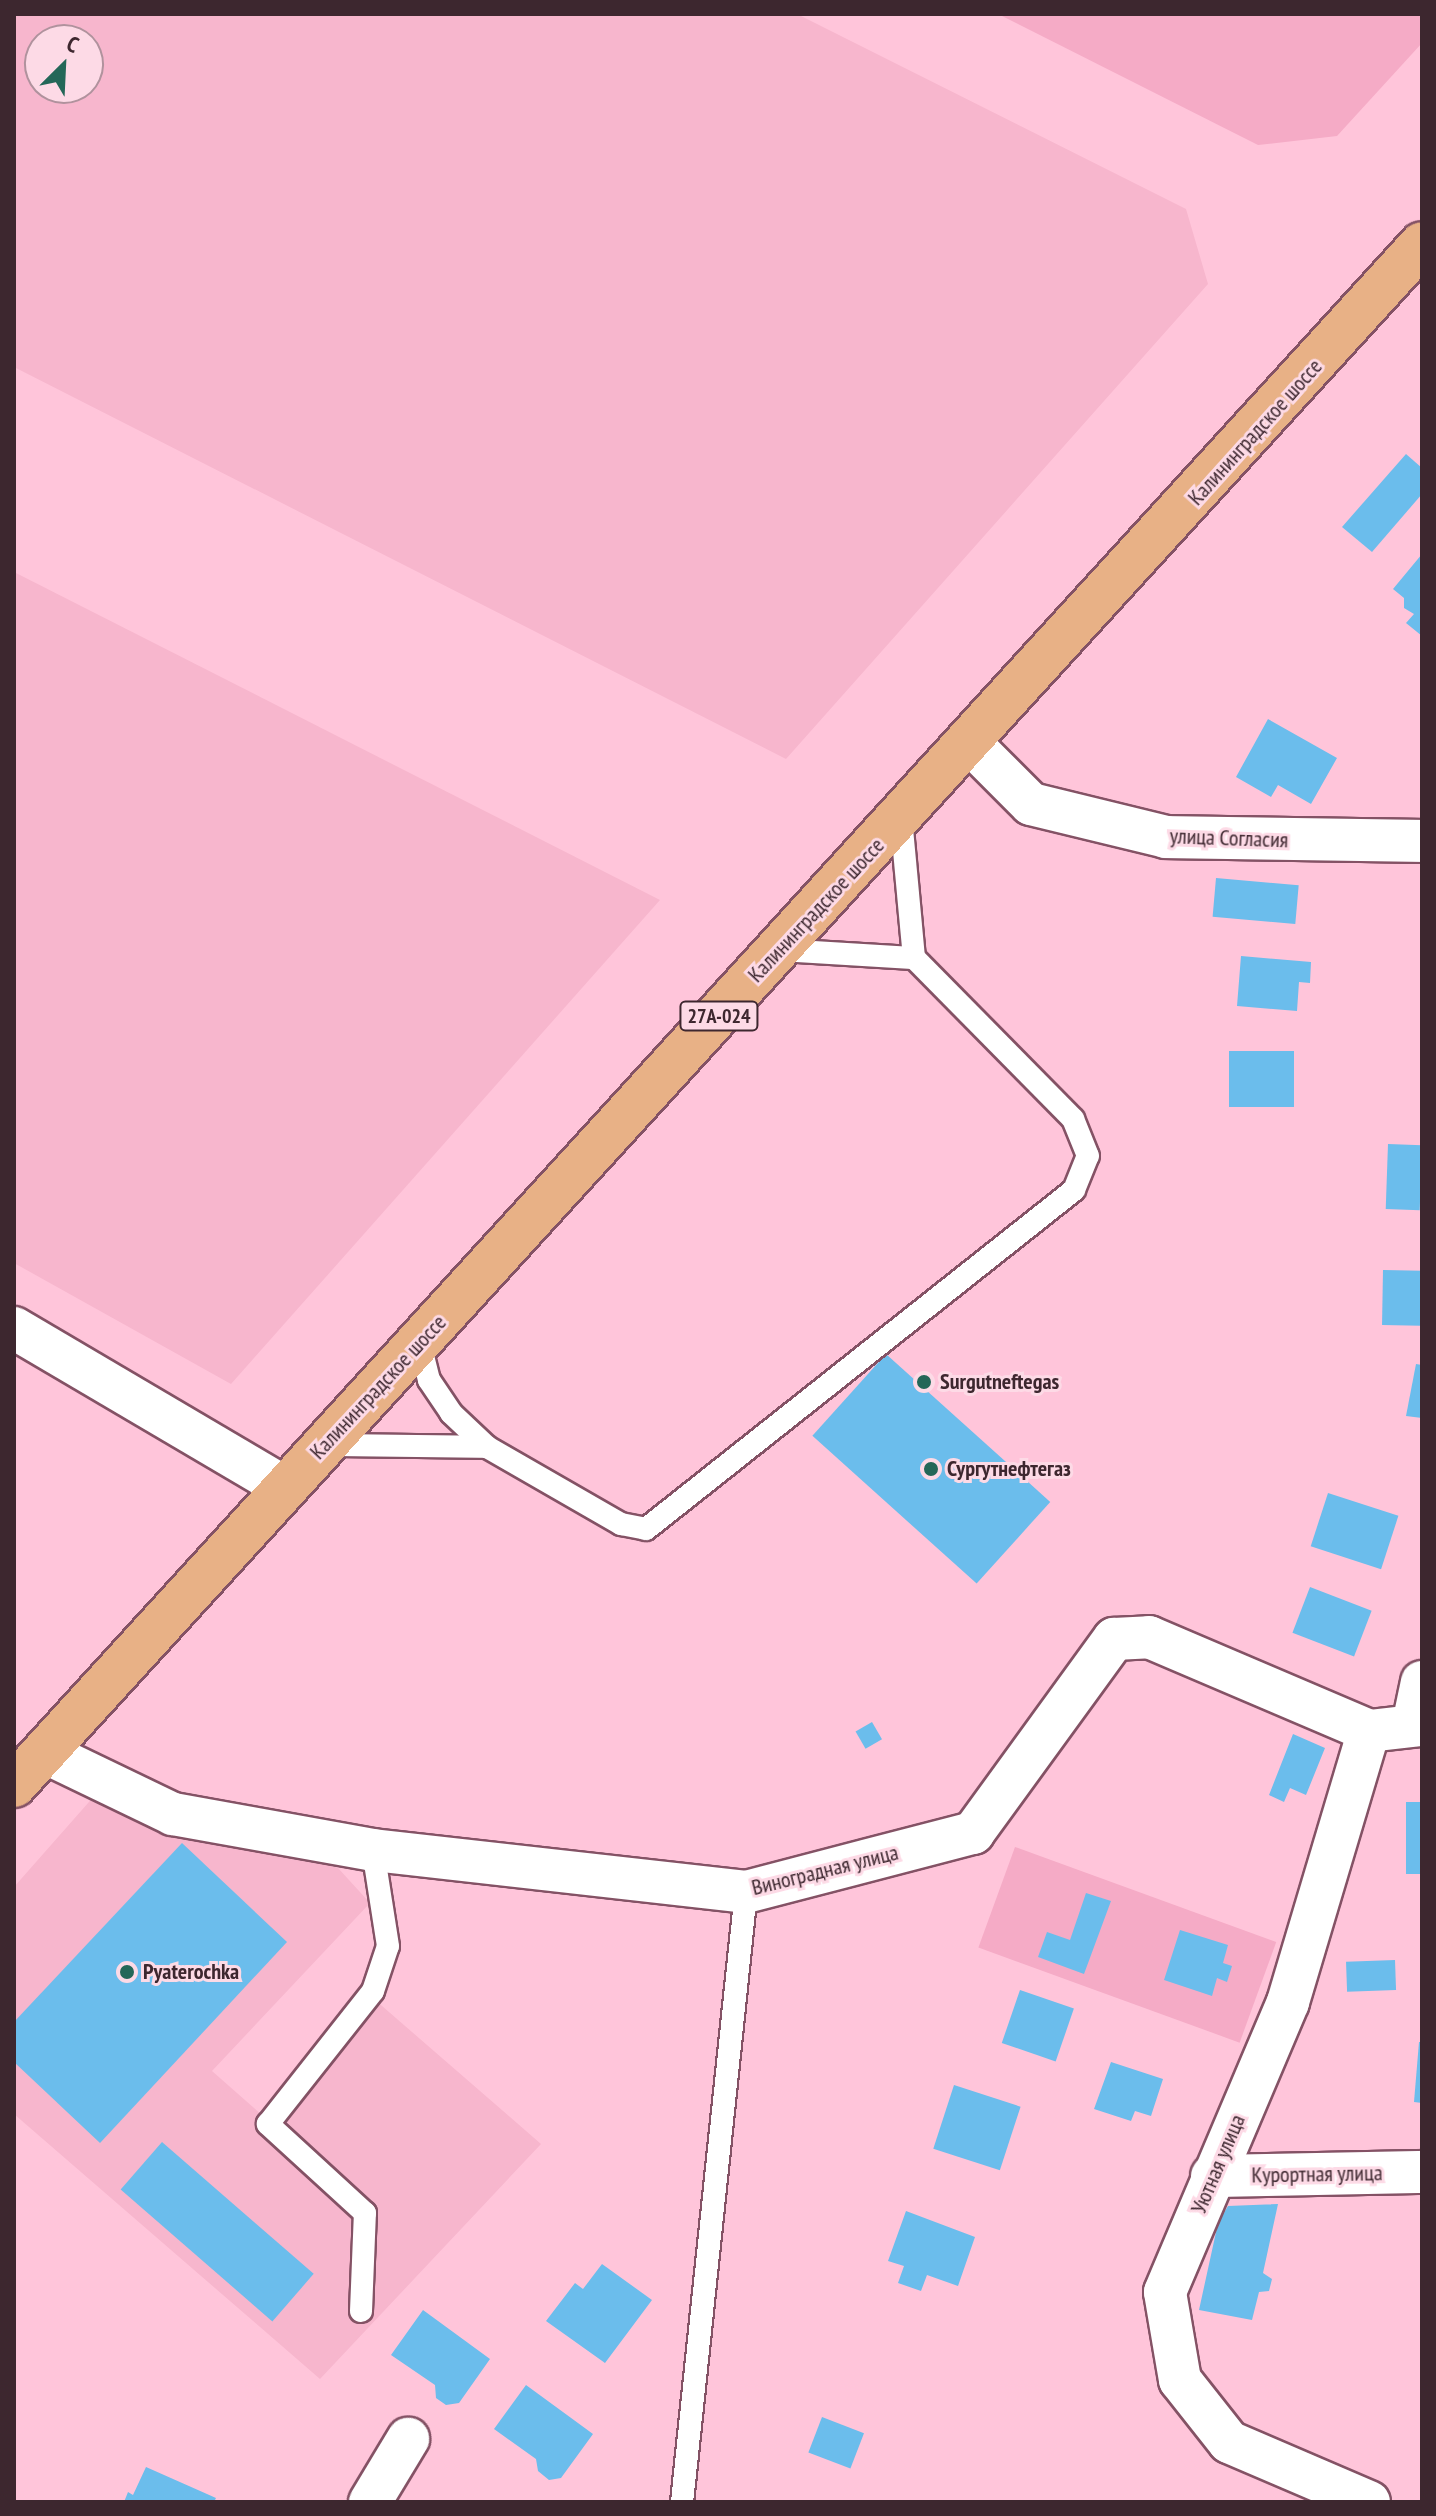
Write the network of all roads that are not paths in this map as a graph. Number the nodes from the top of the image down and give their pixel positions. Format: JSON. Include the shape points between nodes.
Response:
{"nodes":[{"id":1,"x":1422,"y":244,"type":"edge"},
{"id":2,"x":970,"y":743,"type":"junction"},
{"id":3,"x":901,"y":818,"type":"junction"},
{"id":4,"x":1422,"y":841,"type":"edge"},
{"id":5,"x":779,"y":950,"type":"junction"},
{"id":6,"x":914,"y":958,"type":"junction"},
{"id":7,"x":14,"y":1328,"type":"edge"},
{"id":8,"x":420,"y":1344,"type":"junction"},
{"id":9,"x":326,"y":1445,"type":"junction"},
{"id":10,"x":487,"y":1447,"type":"junction"},
{"id":11,"x":284,"y":1487,"type":"junction"},
{"id":12,"x":1422,"y":1682,"type":"edge"},
{"id":13,"x":1418,"y":1725,"type":"edge"},
{"id":14,"x":1369,"y":1731,"type":"junction"},
{"id":15,"x":44,"y":1752,"type":"junction"},
{"id":16,"x":14,"y":1785,"type":"edge"},
{"id":17,"x":373,"y":1850,"type":"junction"},
{"id":18,"x":746,"y":1892,"type":"junction"},
{"id":19,"x":1422,"y":2172,"type":"edge"},
{"id":20,"x":1212,"y":2176,"type":"junction"},
{"id":21,"x":361,"y":2311,"type":"dead end"},
{"id":22,"x":408,"y":2439,"type":"dead end"},
{"id":23,"x":370,"y":2502,"type":"edge"},
{"id":24,"x":682,"y":2502,"type":"edge"},
{"id":25,"x":1369,"y":2502,"type":"edge"}],
"edges":[{"from":1,"to":2,"type":"main road","name":"Калининградское шоссе","number":"27А-024"},
{"from":2,"to":3,"type":"main road","name":"Калининградское шоссе","number":"27А-024"},
{"from":2,"to":4,"type":"street","name":"улица Согласия","via":[[1031,804],[1166,837]]},
{"from":3,"to":5,"type":"main road","name":"Калининградское шоссе","number":"27А-024"},
{"from":3,"to":6,"type":"lane"},
{"from":5,"to":6,"type":"lane"},
{"from":5,"to":8,"type":"main road","name":"Калининградское шоссе","number":"27А-024"},
{"from":6,"to":10,"type":"lane","via":[[1073,1119],[1088,1156],[1074,1190],[646,1529],[621,1524]]},
{"from":7,"to":11,"type":"street"},
{"from":8,"to":9,"type":"main road","name":"Калининградское шоссе","number":"27А-024"},
{"from":8,"to":10,"type":"lane","via":[[429,1380],[451,1413]]},
{"from":9,"to":10,"type":"lane"},
{"from":9,"to":11,"type":"main road","name":"Калининградское шоссе","number":"27А-024"},
{"from":11,"to":15,"type":"main road","name":"Калининградское шоссе","number":"27А-024"},
{"from":12,"to":13,"type":"street"},
{"from":13,"to":14,"type":"street"},
{"from":14,"to":18,"type":"street","name":"Виноградная улица","via":[[1149,1637],[1114,1639],[973,1833]]},
{"from":14,"to":20,"type":"street","name":"Уютная улица","via":[[1288,2002]]},
{"from":15,"to":16,"type":"main road","name":"Калининградское шоссе","number":"27А-024"},
{"from":15,"to":17,"type":"street","name":"Виноградная улица","via":[[173,1814]]},
{"from":17,"to":18,"type":"street","name":"Виноградная улица"},
{"from":17,"to":21,"type":"lane","via":[[388,1946],[373,1991],[268,2124],[365,2213]]},
{"from":18,"to":24,"type":"lane"},
{"from":19,"to":20,"type":"street","name":"Курортная улица"},
{"from":20,"to":25,"type":"street","name":"Уютная улица","via":[[1165,2292],[1180,2380],[1229,2442]]},
{"from":22,"to":23,"type":"street"}]}
